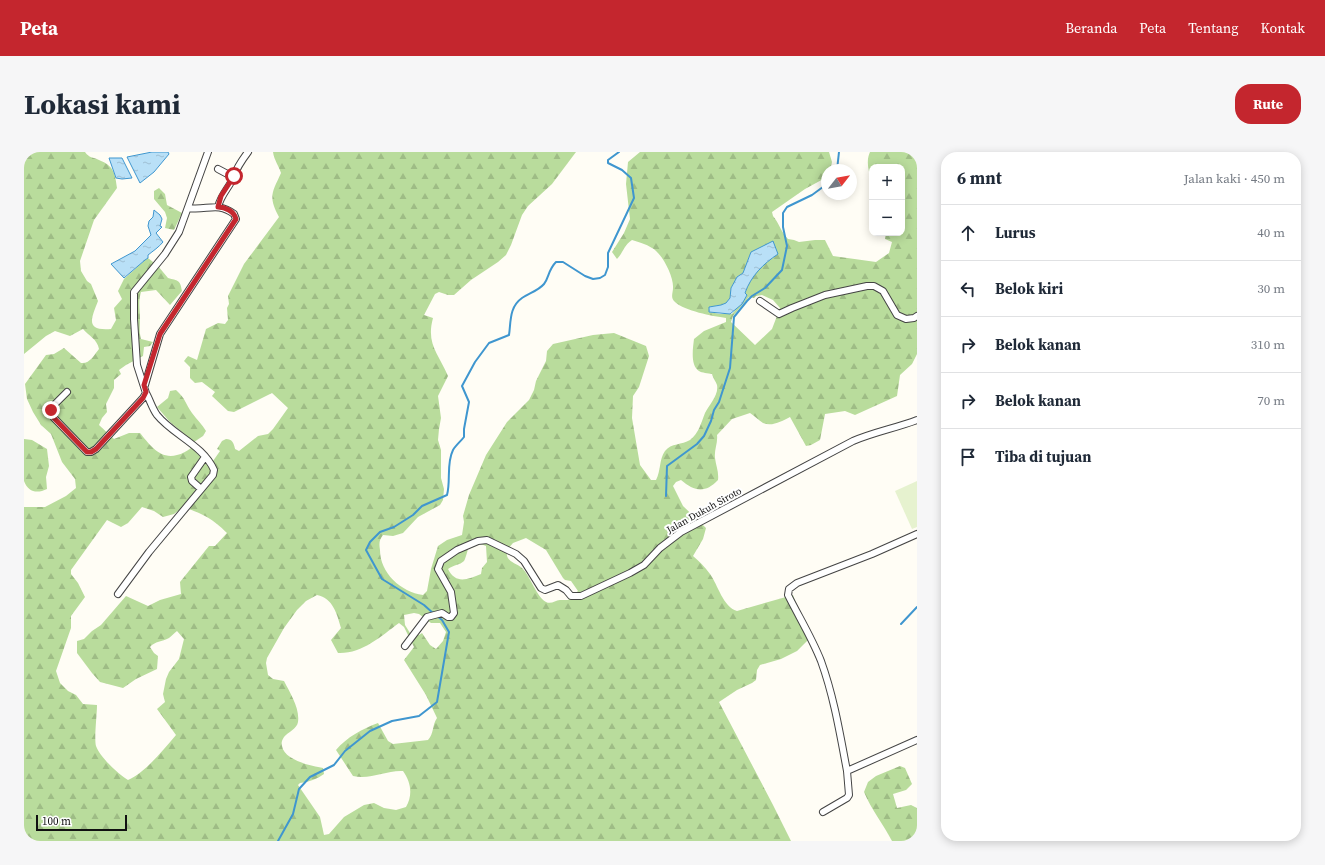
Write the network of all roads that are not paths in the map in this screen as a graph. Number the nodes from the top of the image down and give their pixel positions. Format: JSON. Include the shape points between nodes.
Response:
{"nodes":[{"id":1,"x":208,"y":152,"type":"edge"},
{"id":2,"x":248,"y":152,"type":"edge"},
{"id":3,"x":218,"y":169,"type":"dead end"},
{"id":4,"x":233,"y":177,"type":"junction"},
{"id":5,"x":218,"y":207,"type":"junction"},
{"id":6,"x":188,"y":208,"type":"junction"},
{"id":7,"x":760,"y":301,"type":"dead end"},
{"id":8,"x":917,"y":316,"type":"edge"},
{"id":9,"x":144,"y":385,"type":"junction"},
{"id":10,"x":67,"y":392,"type":"dead end"},
{"id":11,"x":146,"y":392,"type":"junction"},
{"id":12,"x":917,"y":420,"type":"edge"},
{"id":13,"x":205,"y":457,"type":"junction"},
{"id":14,"x":201,"y":489,"type":"junction"},
{"id":15,"x":917,"y":534,"type":"edge"},
{"id":16,"x":118,"y":594,"type":"dead end"},
{"id":17,"x":405,"y":646,"type":"dead end"},
{"id":18,"x":917,"y":740,"type":"edge"},
{"id":19,"x":847,"y":771,"type":"junction"},
{"id":20,"x":823,"y":812,"type":"dead end"}],
"edges":[{"from":1,"to":6,"type":"street"},
{"from":2,"to":4,"type":"street"},
{"from":3,"to":4,"type":"street"},
{"from":4,"to":5,"type":"street","via":[[221,196]]},
{"from":5,"to":6,"type":"street"},
{"from":5,"to":9,"type":"street","via":[[229,210],[236,219],[160,334]]},
{"from":6,"to":9,"type":"street","via":[[174,242],[134,292],[137,365]]},
{"from":7,"to":8,"type":"street","via":[[779,314],[825,295],[874,286],[883,291],[897,315],[906,319]]},
{"from":9,"to":11,"type":"street"},
{"from":10,"to":11,"type":"street","via":[[51,410],[54,418],[87,452],[91,452]]},
{"from":11,"to":13,"type":"street","via":[[156,414]]},
{"from":12,"to":17,"type":"street","name":"Jalan Dukuh Siroto","via":[[853,441],[681,532],[660,548],[644,565],[581,596],[571,596],[558,585],[545,590],[541,588],[524,561],[516,554],[487,540],[465,546],[441,561],[438,569],[451,592],[454,613],[451,617],[442,613],[427,617]]},
{"from":13,"to":14,"type":"street","via":[[214,470]]},
{"from":13,"to":14,"type":"street","via":[[191,477]]},
{"from":14,"to":16,"type":"street"},
{"from":15,"to":19,"type":"street","via":[[789,588],[788,595],[821,661],[833,699]]},
{"from":18,"to":19,"type":"street"},
{"from":19,"to":20,"type":"street","via":[[849,795]]}]}
